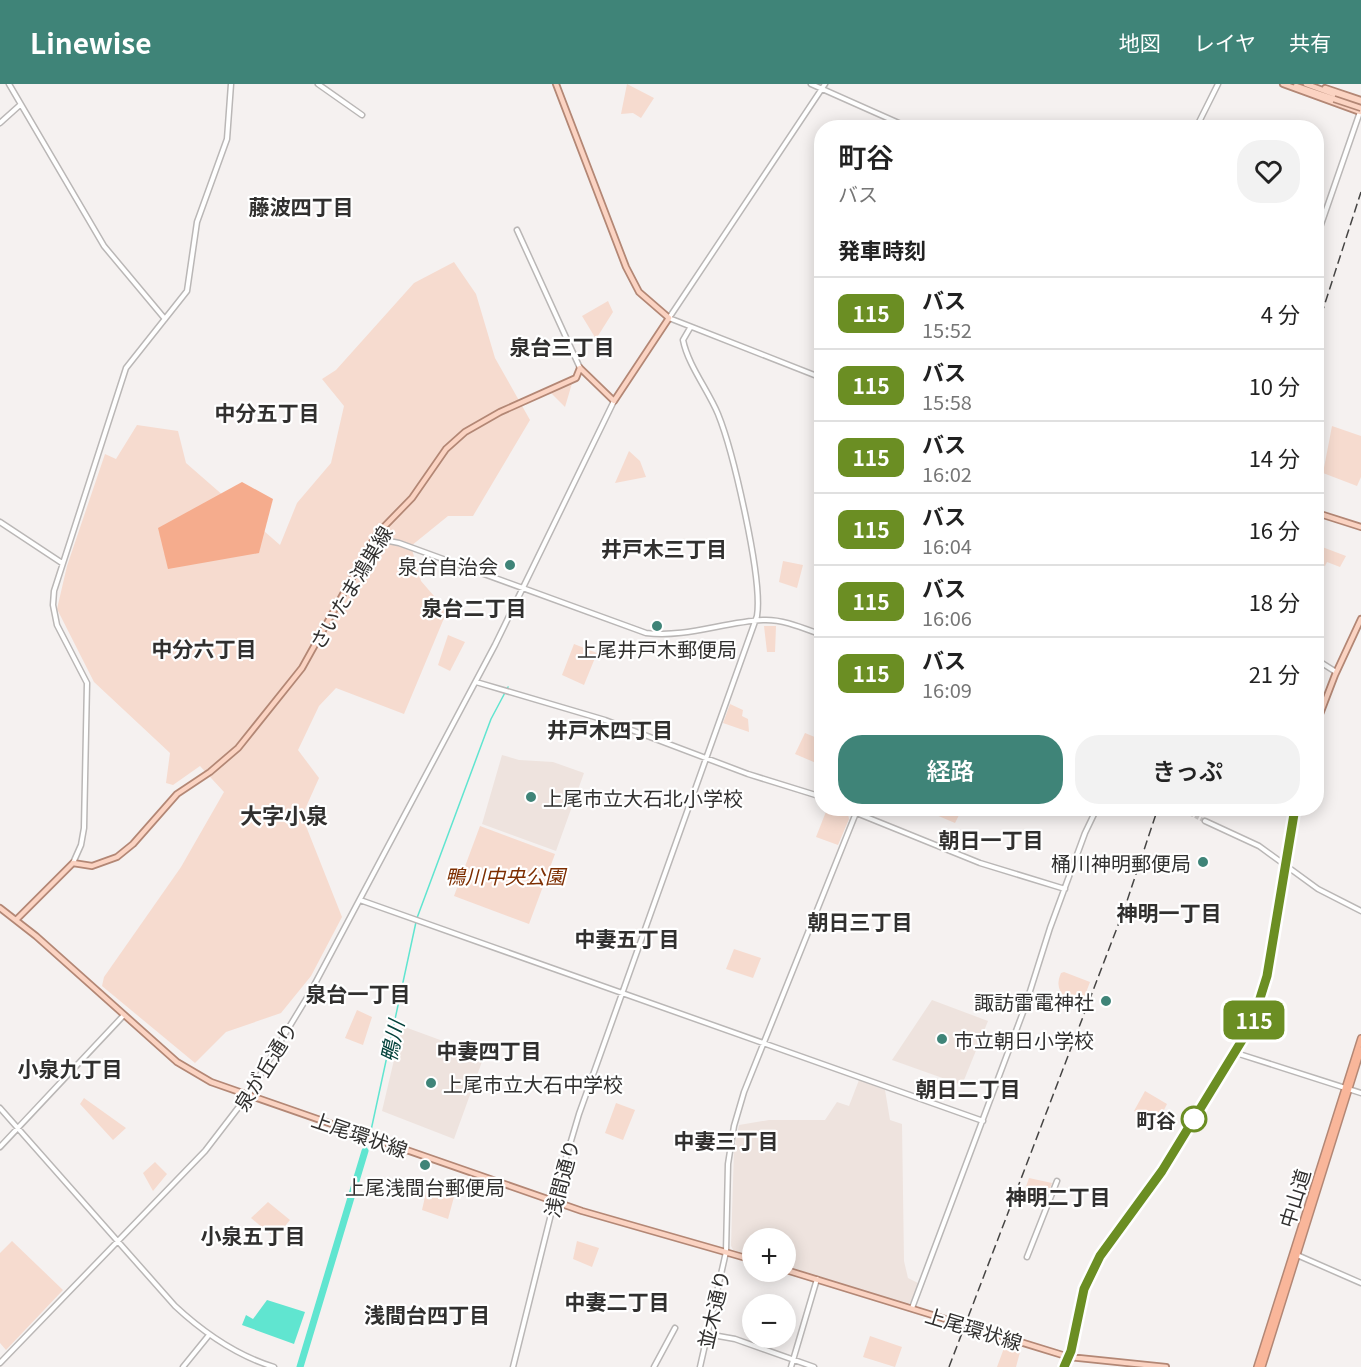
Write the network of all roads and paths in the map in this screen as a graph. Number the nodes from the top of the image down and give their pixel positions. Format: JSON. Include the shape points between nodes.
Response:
{"nodes":[{"id":1,"x":9,"y":84,"type":"edge"},
{"id":2,"x":231,"y":84,"type":"edge"},
{"id":3,"x":318,"y":84,"type":"edge"},
{"id":4,"x":556,"y":84,"type":"edge"},
{"id":5,"x":811,"y":84,"type":"edge"},
{"id":6,"x":825,"y":84,"type":"edge"},
{"id":7,"x":1218,"y":84,"type":"edge"},
{"id":8,"x":1283,"y":84,"type":"edge"},
{"id":9,"x":1291,"y":84,"type":"edge"},
{"id":10,"x":1306,"y":84,"type":"edge"},
{"id":11,"x":1314,"y":84,"type":"edge"},
{"id":12,"x":821,"y":89,"type":"junction"},
{"id":13,"x":1334,"y":97,"type":"junction"},
{"id":14,"x":1361,"y":102,"type":"edge"},
{"id":15,"x":20,"y":105,"type":"junction"},
{"id":16,"x":1360,"y":110,"type":"edge"},
{"id":17,"x":362,"y":116,"type":"dead end"},
{"id":18,"x":892,"y":120,"type":"edge"},
{"id":19,"x":1200,"y":120,"type":"edge"},
{"id":20,"x":0,"y":123,"type":"edge"},
{"id":21,"x":1324,"y":215,"type":"edge"},
{"id":22,"x":517,"y":230,"type":"dead end"},
{"id":23,"x":669,"y":318,"type":"junction"},
{"id":24,"x":165,"y":319,"type":"junction"},
{"id":25,"x":690,"y":328,"type":"junction"},
{"id":26,"x":580,"y":368,"type":"junction"},
{"id":27,"x":814,"y":375,"type":"edge"},
{"id":28,"x":614,"y":401,"type":"junction"},
{"id":29,"x":1324,"y":515,"type":"edge"},
{"id":30,"x":0,"y":522,"type":"edge"},
{"id":31,"x":1361,"y":527,"type":"edge"},
{"id":32,"x":374,"y":538,"type":"junction"},
{"id":33,"x":62,"y":563,"type":"junction"},
{"id":34,"x":523,"y":589,"type":"junction"},
{"id":35,"x":1361,"y":619,"type":"edge"},
{"id":36,"x":755,"y":621,"type":"junction"},
{"id":37,"x":814,"y":632,"type":"edge"},
{"id":38,"x":1324,"y":664,"type":"edge"},
{"id":39,"x":1336,"y":672,"type":"junction"},
{"id":40,"x":476,"y":682,"type":"junction"},
{"id":41,"x":1324,"y":704,"type":"edge"},
{"id":42,"x":705,"y":758,"type":"junction"},
{"id":43,"x":814,"y":794,"type":"edge"},
{"id":44,"x":855,"y":816,"type":"edge"},
{"id":45,"x":858,"y":816,"type":"edge"},
{"id":46,"x":1093,"y":816,"type":"edge"},
{"id":47,"x":1293,"y":816,"type":"edge"},
{"id":48,"x":1205,"y":821,"type":"tunnel mouth"},
{"id":49,"x":72,"y":863,"type":"junction"},
{"id":50,"x":1284,"y":864,"type":"junction"},
{"id":51,"x":1065,"y":889,"type":"junction"},
{"id":52,"x":360,"y":900,"type":"junction"},
{"id":53,"x":0,"y":908,"type":"edge"},
{"id":54,"x":1361,"y":911,"type":"edge"},
{"id":55,"x":16,"y":920,"type":"junction"},
{"id":56,"x":623,"y":993,"type":"junction"},
{"id":57,"x":124,"y":1015,"type":"junction"},
{"id":58,"x":1361,"y":1038,"type":"edge"},
{"id":59,"x":763,"y":1042,"type":"junction"},
{"id":60,"x":1361,"y":1050,"type":"edge"},
{"id":61,"x":1236,"y":1053,"type":"junction"},
{"id":62,"x":1346,"y":1089,"type":"junction"},
{"id":63,"x":1361,"y":1093,"type":"edge"},
{"id":64,"x":248,"y":1095,"type":"junction"},
{"id":65,"x":0,"y":1108,"type":"edge"},
{"id":66,"x":983,"y":1121,"type":"junction"},
{"id":67,"x":18,"y":1127,"type":"junction"},
{"id":68,"x":0,"y":1147,"type":"edge"},
{"id":69,"x":1058,"y":1180,"type":"dead end"},
{"id":70,"x":554,"y":1202,"type":"junction"},
{"id":71,"x":118,"y":1241,"type":"junction"},
{"id":72,"x":726,"y":1252,"type":"junction"},
{"id":73,"x":1297,"y":1255,"type":"junction"},
{"id":74,"x":742,"y":1257,"type":"edge"},
{"id":75,"x":1027,"y":1257,"type":"dead end"},
{"id":76,"x":796,"y":1273,"type":"edge"},
{"id":77,"x":817,"y":1279,"type":"junction"},
{"id":78,"x":1361,"y":1283,"type":"edge"},
{"id":79,"x":912,"y":1308,"type":"junction"},
{"id":80,"x":675,"y":1328,"type":"dead end"},
{"id":81,"x":209,"y":1334,"type":"junction"},
{"id":82,"x":707,"y":1334,"type":"junction"},
{"id":83,"x":1069,"y":1357,"type":"junction"},
{"id":84,"x":793,"y":1359,"type":"junction"},
{"id":85,"x":0,"y":1363,"type":"edge"},
{"id":86,"x":183,"y":1367,"type":"edge"},
{"id":87,"x":274,"y":1367,"type":"edge"},
{"id":88,"x":513,"y":1367,"type":"edge"},
{"id":89,"x":654,"y":1367,"type":"edge"},
{"id":90,"x":700,"y":1367,"type":"edge"},
{"id":91,"x":791,"y":1367,"type":"edge"},
{"id":92,"x":814,"y":1367,"type":"edge"},
{"id":93,"x":1064,"y":1367,"type":"edge"},
{"id":94,"x":1166,"y":1367,"type":"edge"},
{"id":95,"x":1259,"y":1367,"type":"edge"}],
"edges":[{"from":1,"to":15,"type":"street"},
{"from":2,"to":24,"type":"street","via":[[227,140],[197,222],[187,291]]},
{"from":3,"to":17,"type":"street"},
{"from":4,"to":23,"type":"main road","via":[[626,267],[639,292]]},
{"from":5,"to":12,"type":"street"},
{"from":6,"to":12,"type":"street"},
{"from":7,"to":19,"type":"street"},
{"from":8,"to":16,"type":"main road"},
{"from":9,"to":13,"type":"main road"},
{"from":10,"to":13,"type":"main road"},
{"from":11,"to":14,"type":"main road"},
{"from":12,"to":18,"type":"street"},
{"from":12,"to":23,"type":"street"},
{"from":13,"to":14,"type":"main road","bridge":true},
{"from":13,"to":16,"type":"main road","bridge":true},
{"from":15,"to":20,"type":"street"},
{"from":15,"to":24,"type":"street","via":[[104,246]]},
{"from":16,"to":21,"type":"street"},
{"from":22,"to":26,"type":"street"},
{"from":23,"to":25,"type":"street"},
{"from":23,"to":28,"type":"main road"},
{"from":24,"to":33,"type":"street","via":[[126,368]]},
{"from":25,"to":27,"type":"street"},
{"from":25,"to":36,"type":"street","name":"浅間通り","via":[[683,340],[686,355],[708,390],[720,419],[740,497],[759,593]]},
{"from":26,"to":28,"type":"main road"},
{"from":26,"to":32,"type":"main road","name":"さいたま鴻巣線","via":[[576,378],[465,432],[440,456],[412,498]]},
{"from":28,"to":34,"type":"street","name":"泉が丘通り"},
{"from":29,"to":31,"type":"main road"},
{"from":30,"to":33,"type":"street"},
{"from":32,"to":34,"type":"street","via":[[399,543]]},
{"from":32,"to":49,"type":"main road","name":"さいたま鴻巣線","via":[[302,669],[238,748],[177,794],[133,844],[117,856],[92,866]]},
{"from":33,"to":49,"type":"street","via":[[54,591],[54,614],[87,683],[88,701],[84,828]]},
{"from":34,"to":36,"type":"street","via":[[646,633],[672,635]]},
{"from":34,"to":40,"type":"street","name":"泉が丘通り"},
{"from":35,"to":39,"type":"main road"},
{"from":36,"to":37,"type":"street","via":[[780,621]]},
{"from":36,"to":42,"type":"street","name":"浅間通り"},
{"from":38,"to":39,"type":"street"},
{"from":39,"to":41,"type":"main road"},
{"from":40,"to":42,"type":"street","via":[[605,720]]},
{"from":40,"to":52,"type":"street","name":"泉が丘通り"},
{"from":42,"to":43,"type":"street"},
{"from":42,"to":56,"type":"street","name":"浅間通り"},
{"from":44,"to":59,"type":"street","name":"並木通り"},
{"from":45,"to":51,"type":"street"},
{"from":46,"to":51,"type":"street"},
{"from":47,"to":50,"type":"main road"},
{"from":48,"to":50,"type":"street","via":[[1259,846]]},
{"from":49,"to":55,"type":"main road"},
{"from":50,"to":54,"type":"street","via":[[1318,889]]},
{"from":50,"to":61,"type":"main road","via":[[1261,998]]},
{"from":51,"to":66,"type":"street"},
{"from":52,"to":56,"type":"street"},
{"from":52,"to":64,"type":"street","name":"泉が丘通り"},
{"from":53,"to":55,"type":"main road","name":"上尾環状線"},
{"from":55,"to":57,"type":"main road","name":"上尾環状線"},
{"from":56,"to":59,"type":"street"},
{"from":56,"to":70,"type":"street","name":"浅間通り","via":[[579,1114]]},
{"from":57,"to":64,"type":"main road","name":"上尾環状線","via":[[188,1070]]},
{"from":57,"to":67,"type":"street"},
{"from":58,"to":62,"type":"highway","name":"中山道"},
{"from":59,"to":66,"type":"street"},
{"from":59,"to":72,"type":"street","name":"並木通り","via":[[744,1092],[730,1149]]},
{"from":60,"to":62,"type":"highway","name":"中山道"},
{"from":61,"to":62,"type":"street"},
{"from":61,"to":83,"type":"main road","via":[[1162,1171],[1100,1256],[1084,1289]]},
{"from":62,"to":63,"type":"street"},
{"from":62,"to":73,"type":"highway","name":"中山道"},
{"from":62,"to":95,"type":"highway","name":"中山道"},
{"from":64,"to":70,"type":"main road","name":"上尾環状線"},
{"from":64,"to":71,"type":"street","name":"泉が丘通り","via":[[205,1151]]},
{"from":65,"to":67,"type":"street"},
{"from":66,"to":79,"type":"street"},
{"from":67,"to":68,"type":"street"},
{"from":67,"to":71,"type":"street"},
{"from":69,"to":75,"type":"street"},
{"from":70,"to":72,"type":"main road","name":"上尾環状線"},
{"from":70,"to":88,"type":"street","name":"浅間通り"},
{"from":71,"to":81,"type":"street","via":[[175,1306]]},
{"from":71,"to":85,"type":"street","name":"泉が丘通り"},
{"from":72,"to":74,"type":"main road","name":"上尾環状線"},
{"from":72,"to":82,"type":"street","name":"並木通り"},
{"from":73,"to":78,"type":"street"},
{"from":73,"to":95,"type":"highway","name":"中山道"},
{"from":76,"to":77,"type":"main road","name":"上尾環状線"},
{"from":77,"to":79,"type":"main road","name":"上尾環状線"},
{"from":77,"to":84,"type":"street"},
{"from":79,"to":83,"type":"main road","name":"上尾環状線"},
{"from":80,"to":89,"type":"street"},
{"from":81,"to":86,"type":"street"},
{"from":81,"to":87,"type":"street","via":[[245,1357]]},
{"from":82,"to":84,"type":"street","via":[[735,1339]]},
{"from":82,"to":90,"type":"street","name":"並木通り"},
{"from":83,"to":93,"type":"main road"},
{"from":83,"to":94,"type":"main road","name":"上尾環状線"},
{"from":84,"to":91,"type":"street"},
{"from":84,"to":92,"type":"street"}]}
